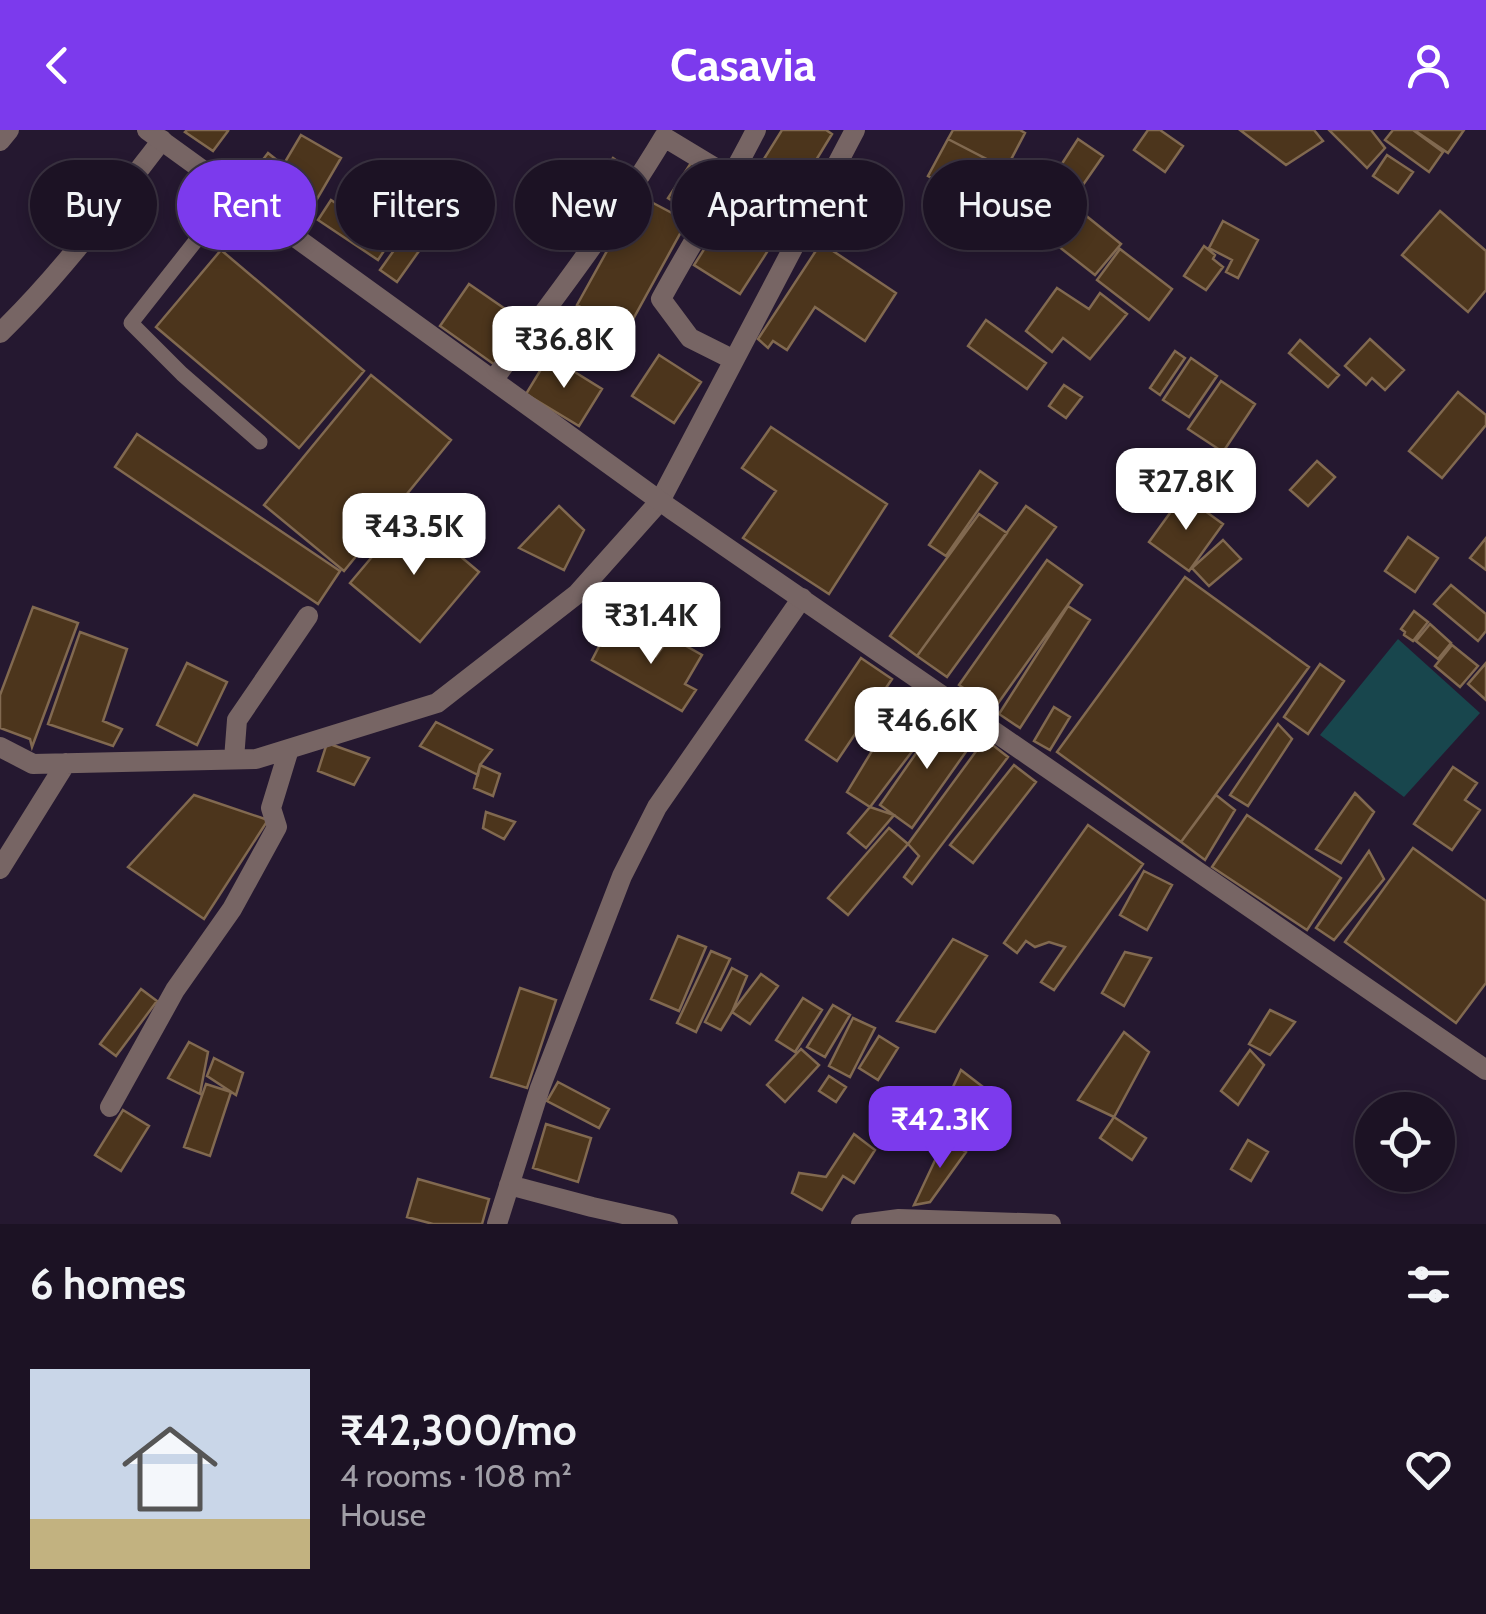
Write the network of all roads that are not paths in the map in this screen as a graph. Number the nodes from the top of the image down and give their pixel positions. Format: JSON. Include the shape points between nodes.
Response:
{"nodes":[{"id":1,"x":9,"y":130,"type":"edge"},
{"id":2,"x":756,"y":130,"type":"edge"},
{"id":3,"x":855,"y":130,"type":"edge"},
{"id":4,"x":155,"y":135,"type":"edge"},
{"id":5,"x":0,"y":141,"type":"edge"},
{"id":6,"x":190,"y":160,"type":"edge"},
{"id":7,"x":702,"y":160,"type":"edge"},
{"id":8,"x":741,"y":160,"type":"edge"},
{"id":9,"x":189,"y":250,"type":"edge"},
{"id":10,"x":314,"y":250,"type":"edge"},
{"id":11,"x":687,"y":250,"type":"edge"},
{"id":12,"x":0,"y":333,"type":"edge"},
{"id":13,"x":734,"y":360,"type":"junction"},
{"id":14,"x":493,"y":380,"type":"junction"},
{"id":15,"x":260,"y":442,"type":"dead end"},
{"id":16,"x":660,"y":501,"type":"junction"},
{"id":17,"x":802,"y":598,"type":"junction"},
{"id":18,"x":308,"y":616,"type":"dead end"},
{"id":19,"x":0,"y":746,"type":"edge"},
{"id":20,"x":290,"y":748,"type":"junction"},
{"id":21,"x":234,"y":760,"type":"junction"},
{"id":22,"x":66,"y":764,"type":"junction"},
{"id":23,"x":0,"y":868,"type":"edge"},
{"id":24,"x":1486,"y":1070,"type":"edge"},
{"id":25,"x":110,"y":1107,"type":"dead end"},
{"id":26,"x":509,"y":1185,"type":"junction"},
{"id":27,"x":497,"y":1224,"type":"edge"},
{"id":28,"x":668,"y":1224,"type":"edge"},
{"id":29,"x":861,"y":1224,"type":"edge"},
{"id":30,"x":1051,"y":1224,"type":"edge"}],
"edges":[{"from":1,"to":5,"type":"street"},
{"from":2,"to":8,"type":"street"},
{"from":3,"to":13,"type":"street"},
{"from":4,"to":6,"type":"street"},
{"from":4,"to":12,"type":"street","via":[[102,218]]},
{"from":7,"to":14,"type":"street","via":[[664,137],[578,268]]},
{"from":9,"to":15,"type":"lane","via":[[131,323]]},
{"from":10,"to":14,"type":"street"},
{"from":11,"to":13,"type":"street","via":[[661,299],[690,338]]},
{"from":13,"to":16,"type":"street"},
{"from":14,"to":16,"type":"street"},
{"from":16,"to":17,"type":"street"},
{"from":16,"to":20,"type":"street","via":[[577,594],[437,702]]},
{"from":17,"to":24,"type":"street"},
{"from":17,"to":26,"type":"street","via":[[658,807],[622,876]]},
{"from":18,"to":21,"type":"street","via":[[237,720]]},
{"from":19,"to":22,"type":"street","via":[[33,764]]},
{"from":20,"to":21,"type":"street"},
{"from":20,"to":25,"type":"street","via":[[271,808],[277,827]]},
{"from":21,"to":22,"type":"street"},
{"from":22,"to":23,"type":"street"},
{"from":26,"to":27,"type":"street"},
{"from":26,"to":28,"type":"street"},
{"from":29,"to":30,"type":"street"}]}
